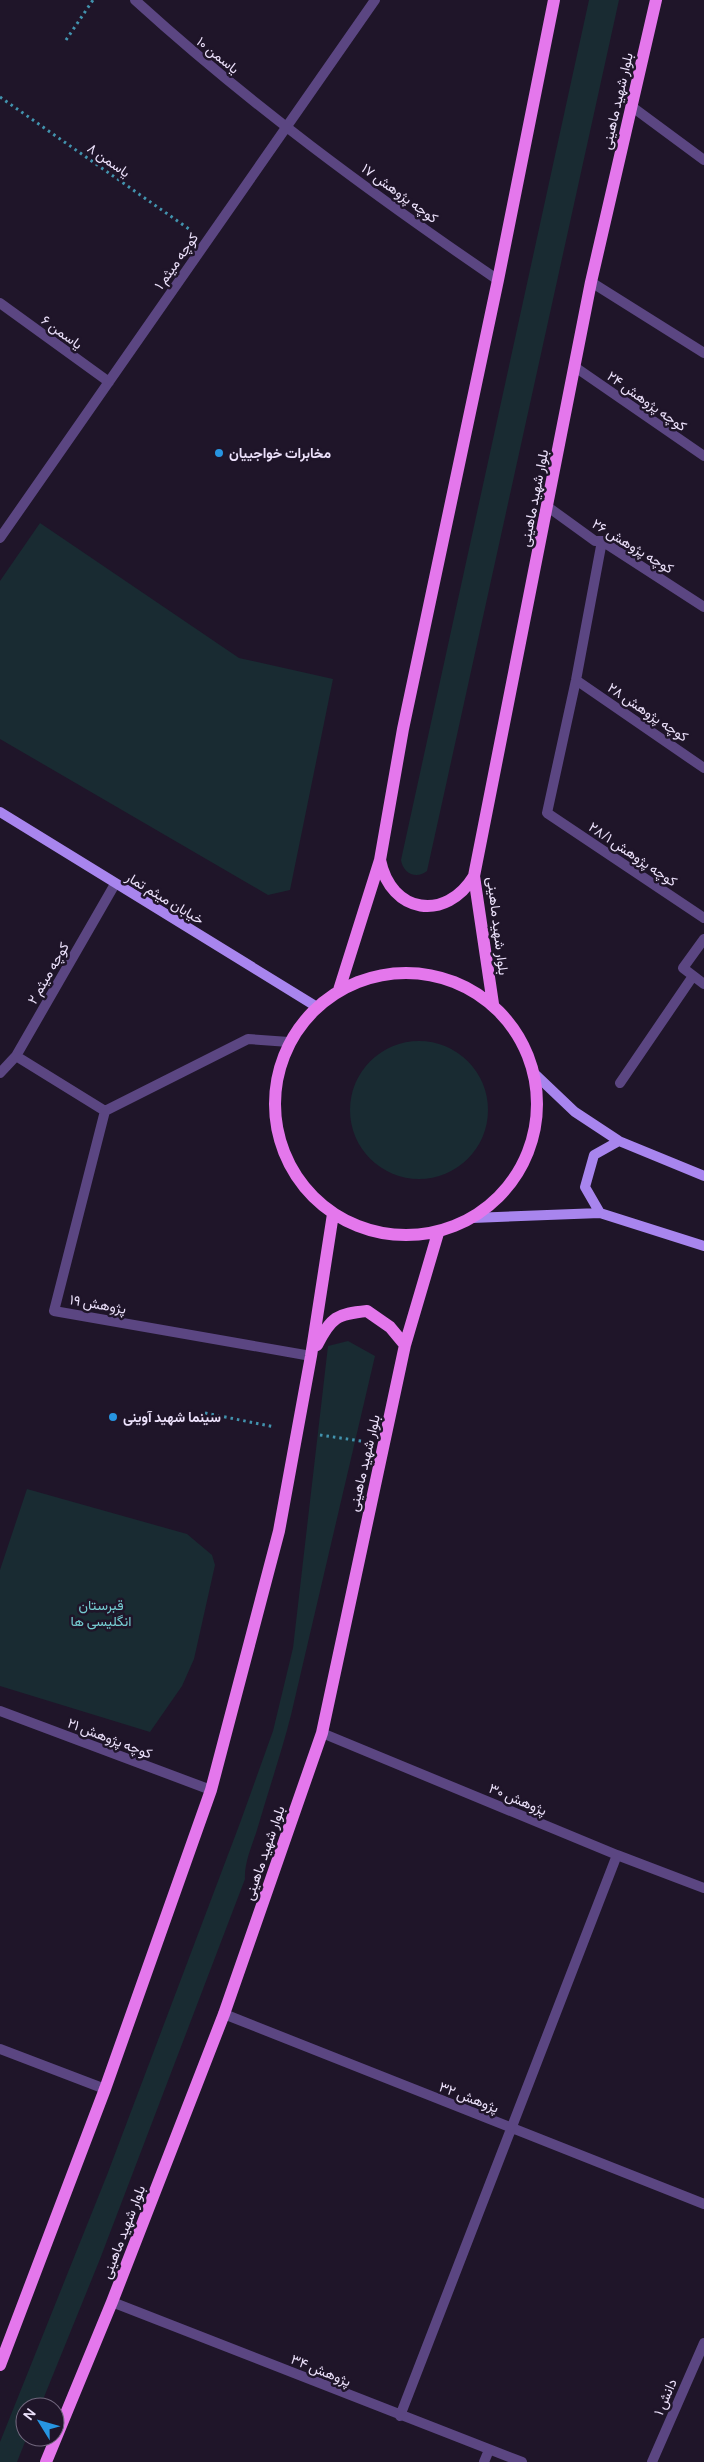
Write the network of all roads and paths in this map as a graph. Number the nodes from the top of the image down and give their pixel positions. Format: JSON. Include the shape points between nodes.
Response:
{"nodes":[{"id":1,"x":93,"y":0,"type":"edge"},
{"id":2,"x":135,"y":0,"type":"edge"},
{"id":3,"x":375,"y":0,"type":"edge"},
{"id":4,"x":554,"y":0,"type":"edge"},
{"id":5,"x":656,"y":0,"type":"edge"},
{"id":6,"x":66,"y":40,"type":"dead end"},
{"id":7,"x":0,"y":97,"type":"edge"},
{"id":8,"x":631,"y":106,"type":"junction"},
{"id":9,"x":287,"y":127,"type":"junction"},
{"id":10,"x":704,"y":160,"type":"edge"},
{"id":11,"x":206,"y":241,"type":"junction"},
{"id":12,"x":498,"y":280,"type":"junction"},
{"id":13,"x":591,"y":282,"type":"junction"},
{"id":14,"x":0,"y":303,"type":"edge"},
{"id":15,"x":704,"y":353,"type":"edge"},
{"id":16,"x":575,"y":367,"type":"junction"},
{"id":17,"x":109,"y":382,"type":"junction"},
{"id":18,"x":704,"y":456,"type":"edge"},
{"id":19,"x":548,"y":507,"type":"junction"},
{"id":20,"x":0,"y":538,"type":"edge"},
{"id":21,"x":602,"y":541,"type":"junction"},
{"id":22,"x":704,"y":607,"type":"edge"},
{"id":23,"x":576,"y":680,"type":"junction"},
{"id":24,"x":704,"y":768,"type":"edge"},
{"id":25,"x":0,"y":812,"type":"edge"},
{"id":26,"x":380,"y":860,"type":"junction"},
{"id":27,"x":474,"y":876,"type":"junction"},
{"id":28,"x":115,"y":884,"type":"junction"},
{"id":29,"x":704,"y":918,"type":"edge"},
{"id":30,"x":704,"y":939,"type":"edge"},
{"id":31,"x":693,"y":976,"type":"junction"},
{"id":32,"x":704,"y":984,"type":"edge"},
{"id":33,"x":339,"y":990,"type":"junction"},
{"id":34,"x":493,"y":1004,"type":"junction"},
{"id":35,"x":317,"y":1007,"type":"junction"},
{"id":36,"x":289,"y":1042,"type":"junction"},
{"id":37,"x":16,"y":1056,"type":"junction"},
{"id":38,"x":0,"y":1073,"type":"edge"},
{"id":39,"x":535,"y":1074,"type":"junction"},
{"id":40,"x":620,"y":1083,"type":"dead end"},
{"id":41,"x":105,"y":1111,"type":"junction"},
{"id":42,"x":619,"y":1141,"type":"junction"},
{"id":43,"x":704,"y":1176,"type":"edge"},
{"id":44,"x":600,"y":1213,"type":"junction"},
{"id":45,"x":333,"y":1214,"type":"junction"},
{"id":46,"x":472,"y":1218,"type":"junction"},
{"id":47,"x":438,"y":1233,"type":"junction"},
{"id":48,"x":704,"y":1246,"type":"edge"},
{"id":49,"x":405,"y":1345,"type":"junction"},
{"id":50,"x":311,"y":1356,"type":"junction"},
{"id":51,"x":0,"y":1711,"type":"edge"},
{"id":52,"x":322,"y":1733,"type":"junction"},
{"id":53,"x":210,"y":1790,"type":"junction"},
{"id":54,"x":617,"y":1855,"type":"junction"},
{"id":55,"x":704,"y":1888,"type":"edge"},
{"id":56,"x":224,"y":2014,"type":"junction"},
{"id":57,"x":0,"y":2049,"type":"edge"},
{"id":58,"x":105,"y":2088,"type":"junction"},
{"id":59,"x":510,"y":2128,"type":"junction"},
{"id":60,"x":704,"y":2204,"type":"edge"},
{"id":61,"x":112,"y":2302,"type":"junction"},
{"id":62,"x":704,"y":2343,"type":"edge"},
{"id":63,"x":0,"y":2365,"type":"edge"},
{"id":64,"x":400,"y":2416,"type":"junction"},
{"id":65,"x":489,"y":2450,"type":"junction"},
{"id":66,"x":46,"y":2462,"type":"edge"},
{"id":67,"x":484,"y":2462,"type":"edge"},
{"id":68,"x":522,"y":2462,"type":"edge"},
{"id":69,"x":652,"y":2462,"type":"edge"}],
"edges":[{"from":1,"to":6,"type":"path"},
{"from":2,"to":9,"type":"street","name":"یاسمن ۱۰","via":[[182,43]]},
{"from":3,"to":9,"type":"street","name":"کوچه میثم ۱"},
{"from":4,"to":12,"type":"main road"},
{"from":5,"to":8,"type":"main road","name":"بلوار شهید ماهینی"},
{"from":7,"to":11,"type":"path","name":"یاسمن ۸"},
{"from":8,"to":10,"type":"street"},
{"from":8,"to":13,"type":"main road","name":"بلوار شهید ماهینی"},
{"from":9,"to":11,"type":"street","name":"کوچه میثم ۱"},
{"from":9,"to":12,"type":"street","name":"کوچه پژوهش ۱۷"},
{"from":11,"to":17,"type":"street","name":"کوچه میثم ۱"},
{"from":12,"to":26,"type":"main road","via":[[403,730]]},
{"from":13,"to":15,"type":"street"},
{"from":13,"to":16,"type":"main road","name":"بلوار شهید ماهینی"},
{"from":14,"to":17,"type":"street","name":"یاسمن ۶"},
{"from":16,"to":18,"type":"street","name":"کوچه پژوهش ۲۴"},
{"from":16,"to":19,"type":"main road","name":"بلوار شهید ماهینی"},
{"from":17,"to":20,"type":"street","name":"کوچه میثم ۱"},
{"from":19,"to":21,"type":"street","name":"کوچه پژوهش ۲۶","via":[[595,541]]},
{"from":19,"to":27,"type":"main road","name":"بلوار شهید ماهینی"},
{"from":21,"to":22,"type":"street","name":"کوچه پژوهش ۲۶"},
{"from":21,"to":23,"type":"street"},
{"from":23,"to":24,"type":"street","name":"کوچه پژوهش ۲۸"},
{"from":23,"to":29,"type":"street","name":"کوچه پژوهش ۲۸/۱","via":[[547,813]]},
{"from":25,"to":28,"type":"street","name":"خیابان میثم تمار"},
{"from":26,"to":27,"type":"main road","via":[[390,888],[401,898],[428,907],[443,905],[456,898]]},
{"from":26,"to":33,"type":"main road"},
{"from":27,"to":34,"type":"main road","name":"بلوار شهید ماهینی"},
{"from":28,"to":35,"type":"street","name":"خیابان میثم تمار"},
{"from":28,"to":37,"type":"street","name":"کوچه میثم ۲"},
{"from":30,"to":31,"type":"street","via":[[683,968]]},
{"from":31,"to":32,"type":"street"},
{"from":31,"to":40,"type":"street"},
{"from":33,"to":34,"type":"main road","via":[[377,975],[418,972],[458,982]]},
{"from":33,"to":35,"type":"main road"},
{"from":34,"to":39,"type":"main road","via":[[520,1036]]},
{"from":35,"to":36,"type":"main road"},
{"from":36,"to":41,"type":"street","via":[[248,1039]]},
{"from":36,"to":45,"type":"main road","via":[[275,1086],[276,1131],[287,1163],[306,1192]]},
{"from":37,"to":38,"type":"street","name":"کوچه میثم ۲"},
{"from":37,"to":41,"type":"street"},
{"from":39,"to":42,"type":"street","via":[[574,1112]]},
{"from":39,"to":46,"type":"main road","via":[[538,1116],[527,1157],[504,1192]]},
{"from":41,"to":50,"type":"street","name":"پژوهش ۱۹","via":[[54,1311]]},
{"from":42,"to":43,"type":"street"},
{"from":42,"to":44,"type":"street","via":[[594,1155],[585,1188]]},
{"from":44,"to":46,"type":"street"},
{"from":44,"to":48,"type":"street"},
{"from":45,"to":47,"type":"main road","via":[[366,1230],[392,1235]]},
{"from":45,"to":50,"type":"main road"},
{"from":46,"to":47,"type":"main road"},
{"from":47,"to":49,"type":"main road","name":"بلوار شهید ماهینی"},
{"from":49,"to":50,"type":"main road","via":[[390,1327],[367,1311],[341,1314],[324,1330]]},
{"from":49,"to":52,"type":"main road","name":"بلوار شهید ماهینی"},
{"from":50,"to":53,"type":"main road","via":[[279,1531]]},
{"from":51,"to":53,"type":"street","name":"کوچه پژوهش ۲۱"},
{"from":52,"to":54,"type":"street","name":"پژوهش ۳۰"},
{"from":52,"to":56,"type":"main road","name":"بلوار شهید ماهینی"},
{"from":53,"to":58,"type":"main road"},
{"from":54,"to":55,"type":"street","name":"پژوهش ۳۰"},
{"from":54,"to":59,"type":"street"},
{"from":56,"to":59,"type":"street","name":"پژوهش ۳۲"},
{"from":56,"to":61,"type":"main road","name":"بلوار شهید ماهینی"},
{"from":57,"to":58,"type":"street"},
{"from":58,"to":63,"type":"main road"},
{"from":59,"to":60,"type":"street","name":"پژوهش ۳۲"},
{"from":59,"to":64,"type":"street"},
{"from":61,"to":64,"type":"street","name":"پژوهش ۳۴"},
{"from":61,"to":66,"type":"main road","name":"بلوار شهید ماهینی"},
{"from":62,"to":69,"type":"street","name":"دانش ۱"},
{"from":64,"to":65,"type":"street","name":"پژوهش ۳۴"},
{"from":65,"to":67,"type":"street"},
{"from":65,"to":68,"type":"street","name":"پژوهش ۳۴"}]}
